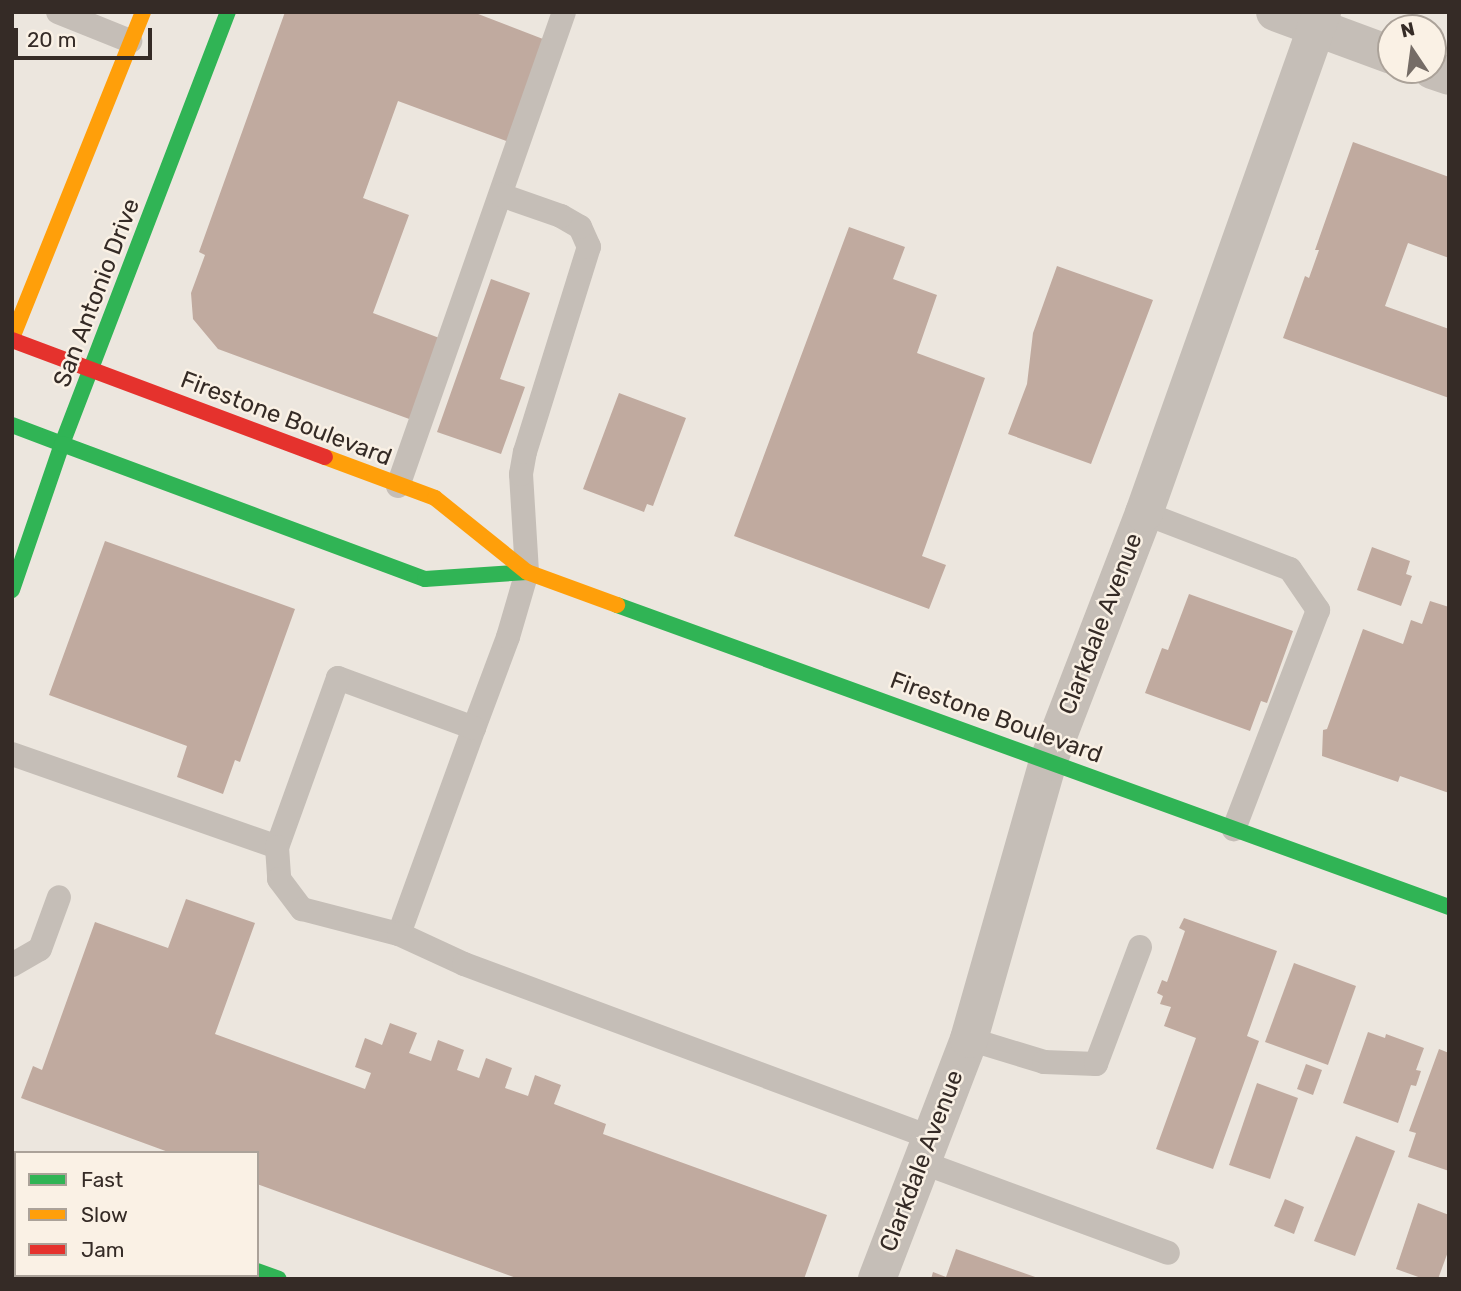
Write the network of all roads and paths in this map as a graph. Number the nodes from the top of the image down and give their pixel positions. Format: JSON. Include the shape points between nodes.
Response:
{"nodes":[{"id":1,"x":58,"y":12,"type":"edge"},
{"id":2,"x":143,"y":12,"type":"edge"},
{"id":3,"x":228,"y":12,"type":"edge"},
{"id":4,"x":565,"y":12,"type":"edge"},
{"id":5,"x":1275,"y":12,"type":"edge"},
{"id":6,"x":1319,"y":20,"type":"edge"},
{"id":7,"x":130,"y":41,"type":"junction"},
{"id":8,"x":1377,"y":48,"type":"edge"},
{"id":9,"x":501,"y":195,"type":"junction"},
{"id":10,"x":13,"y":339,"type":"edge"},
{"id":11,"x":93,"y":370,"type":"junction"},
{"id":12,"x":12,"y":425,"type":"edge"},
{"id":13,"x":62,"y":444,"type":"junction"},
{"id":14,"x":398,"y":486,"type":"junction"},
{"id":15,"x":1144,"y":513,"type":"junction"},
{"id":16,"x":527,"y":572,"type":"junction"},
{"id":17,"x":12,"y":590,"type":"edge"},
{"id":18,"x":474,"y":728,"type":"junction"},
{"id":19,"x":12,"y":754,"type":"edge"},
{"id":20,"x":1048,"y":762,"type":"junction"},
{"id":21,"x":1234,"y":829,"type":"junction"},
{"id":22,"x":277,"y":847,"type":"junction"},
{"id":23,"x":59,"y":897,"type":"dead end"},
{"id":24,"x":1449,"y":907,"type":"edge"},
{"id":25,"x":400,"y":934,"type":"junction"},
{"id":26,"x":1140,"y":947,"type":"dead end"},
{"id":27,"x":12,"y":965,"type":"edge"},
{"id":28,"x":969,"y":1039,"type":"junction"},
{"id":29,"x":926,"y":1150,"type":"junction"},
{"id":30,"x":1168,"y":1253,"type":"dead end"},
{"id":31,"x":259,"y":1272,"type":"edge"},
{"id":32,"x":279,"y":1279,"type":"edge"},
{"id":33,"x":877,"y":1279,"type":"edge"}],
"edges":[{"from":1,"to":7,"type":"lane"},
{"from":2,"to":7,"type":"street"},
{"from":3,"to":11,"type":"street","name":"San Antonio Drive"},
{"from":4,"to":9,"type":"lane"},
{"from":5,"to":6,"type":"street"},
{"from":6,"to":8,"type":"street"},
{"from":6,"to":15,"type":"street","name":"Clarkdale Avenue"},
{"from":7,"to":10,"type":"street"},
{"from":9,"to":14,"type":"lane"},
{"from":9,"to":16,"type":"lane","via":[[561,216],[580,227],[588,242],[580,282],[525,452],[521,474]]},
{"from":10,"to":11,"type":"street","name":"Firestone Boulevard"},
{"from":11,"to":13,"type":"street","name":"San Antonio Drive"},
{"from":11,"to":14,"type":"street","name":"Firestone Boulevard"},
{"from":12,"to":13,"type":"street","name":"Firestone Boulevard"},
{"from":13,"to":16,"type":"street","name":"Firestone Boulevard","via":[[425,579]]},
{"from":13,"to":17,"type":"street","name":"San Antonio Drive"},
{"from":14,"to":16,"type":"street","name":"Firestone Boulevard","via":[[435,498]]},
{"from":15,"to":20,"type":"street","name":"Clarkdale Avenue"},
{"from":15,"to":21,"type":"lane","via":[[1290,569],[1318,610]]},
{"from":16,"to":18,"type":"lane"},
{"from":16,"to":20,"type":"street","name":"Firestone Boulevard"},
{"from":18,"to":22,"type":"lane","via":[[338,678]]},
{"from":18,"to":25,"type":"lane"},
{"from":19,"to":22,"type":"lane"},
{"from":20,"to":21,"type":"street","name":"Firestone Boulevard"},
{"from":20,"to":28,"type":"street","name":"Clarkdale Avenue"},
{"from":21,"to":24,"type":"street","name":"Firestone Boulevard"},
{"from":22,"to":25,"type":"lane","via":[[279,880],[302,909]]},
{"from":23,"to":27,"type":"lane","via":[[40,949]]},
{"from":25,"to":29,"type":"lane"},
{"from":26,"to":28,"type":"lane","via":[[1096,1064],[1044,1062]]},
{"from":28,"to":29,"type":"street","name":"Clarkdale Avenue"},
{"from":29,"to":30,"type":"lane"},
{"from":29,"to":33,"type":"street","name":"Clarkdale Avenue"},
{"from":31,"to":32,"type":"street"}]}
